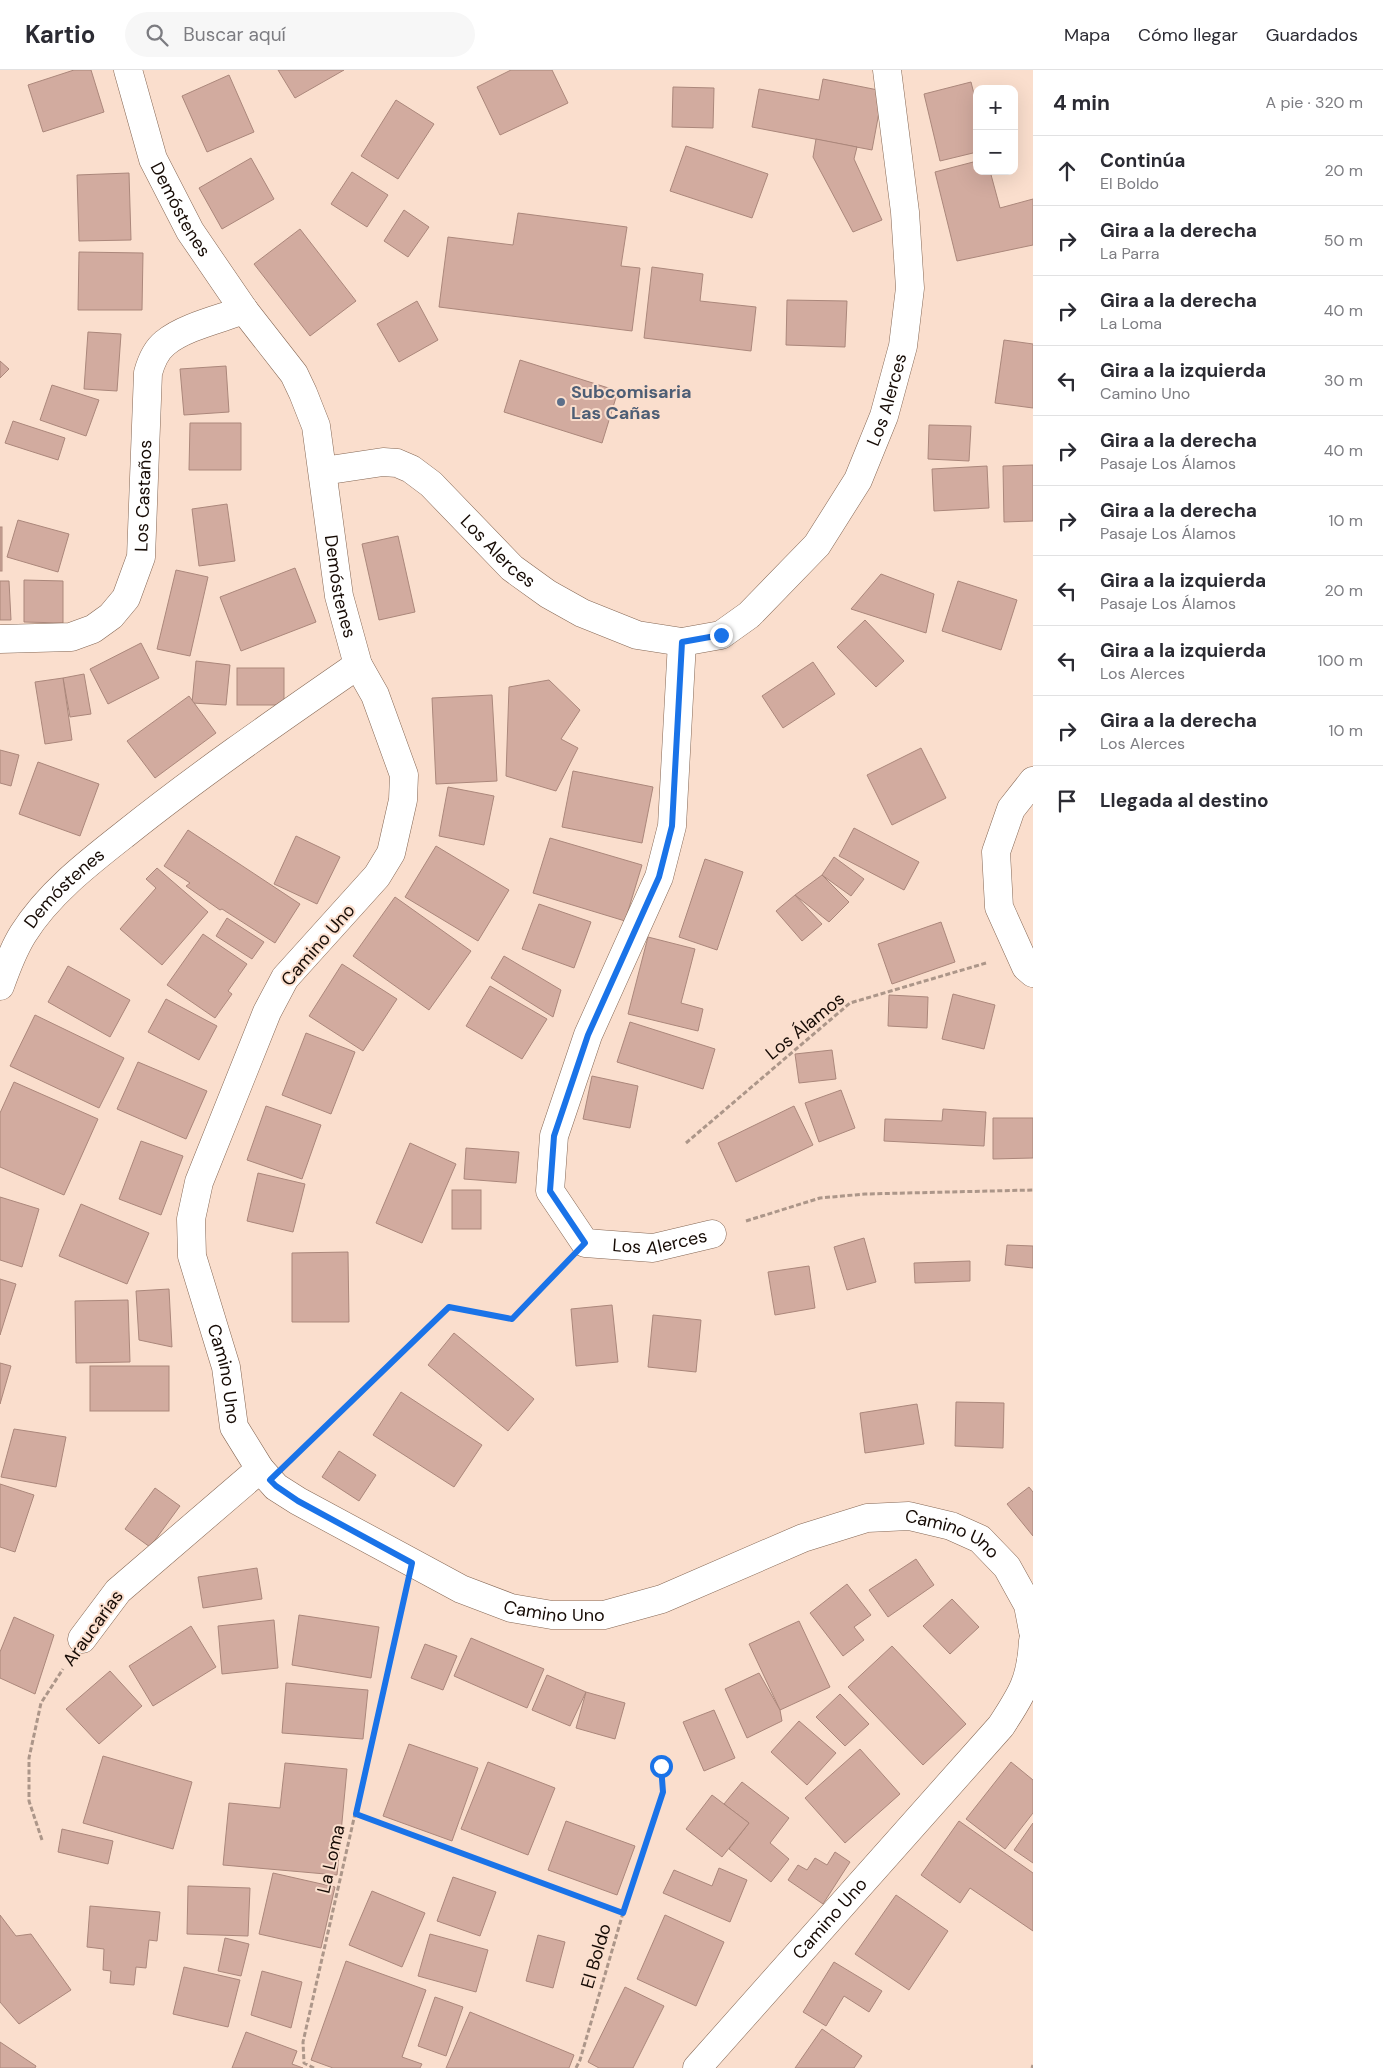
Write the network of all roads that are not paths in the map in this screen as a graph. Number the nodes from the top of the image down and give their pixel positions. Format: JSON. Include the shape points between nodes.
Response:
{"nodes":[{"id":1,"x":128,"y":70,"type":"edge"},
{"id":2,"x":887,"y":70,"type":"edge"},
{"id":3,"x":244,"y":310,"type":"junction"},
{"id":4,"x":323,"y":471,"type":"junction"},
{"id":5,"x":0,"y":639,"type":"edge"},
{"id":6,"x":682,"y":642,"type":"junction"},
{"id":7,"x":358,"y":664,"type":"junction"},
{"id":8,"x":1033,"y":781,"type":"edge"},
{"id":9,"x":1027,"y":963,"type":"edge"},
{"id":10,"x":0,"y":986,"type":"edge"},
{"id":11,"x":712,"y":1234,"type":"road end"},
{"id":12,"x":265,"y":1474,"type":"junction"},
{"id":13,"x":1033,"y":1631,"type":"edge"},
{"id":14,"x":82,"y":1639,"type":"road end"},
{"id":15,"x":1033,"y":1641,"type":"edge"},
{"id":16,"x":697,"y":2068,"type":"edge"}],
"edges":[{"from":1,"to":3,"type":"street","name":"Demóstenes","via":[[153,159],[190,231]]},
{"from":2,"to":6,"type":"street","name":"Los Alerces","via":[[905,212],[910,288],[903,346],[884,416],[858,480],[818,545],[749,615],[721,635]]},
{"from":3,"to":4,"type":"street","name":"Demóstenes","via":[[294,374],[316,426]]},
{"from":3,"to":5,"type":"street","name":"Los Castaños","via":[[179,334],[164,344],[153,358],[148,374],[140,557],[126,598],[111,616],[71,637]]},
{"from":4,"to":6,"type":"street","name":"Los Alerces","via":[[383,462],[411,469],[431,484],[512,568],[548,594],[582,613],[637,635]]},
{"from":4,"to":7,"type":"street","name":"Demóstenes","via":[[335,575]]},
{"from":6,"to":11,"type":"street","name":"Los Alerces","via":[[672,826],[659,877],[588,1035],[554,1136],[550,1191],[585,1243],[653,1248]]},
{"from":7,"to":10,"type":"street","name":"Demóstenes","via":[[156,809],[86,865],[49,901],[23,934]]},
{"from":7,"to":12,"type":"street","name":"Camino Uno","via":[[374,695],[404,775],[403,800],[391,853],[378,876],[285,978],[267,1012],[200,1182],[191,1219],[192,1256],[226,1367],[234,1427]]},
{"from":8,"to":9,"type":"street","via":[[1011,809],[996,852],[999,907]]},
{"from":12,"to":13,"type":"street","name":"Camino Uno","via":[[298,1501],[462,1589],[510,1608],[552,1615],[604,1615],[662,1599],[803,1538],[867,1518],[908,1516],[950,1526],[980,1539],[1007,1567],[1028,1605]]},
{"from":12,"to":14,"type":"street","name":"Araucarias","via":[[118,1591]]},
{"from":15,"to":16,"type":"street","name":"Camino Uno","via":[[1032,1664],[1021,1696],[1001,1726]]}]}
